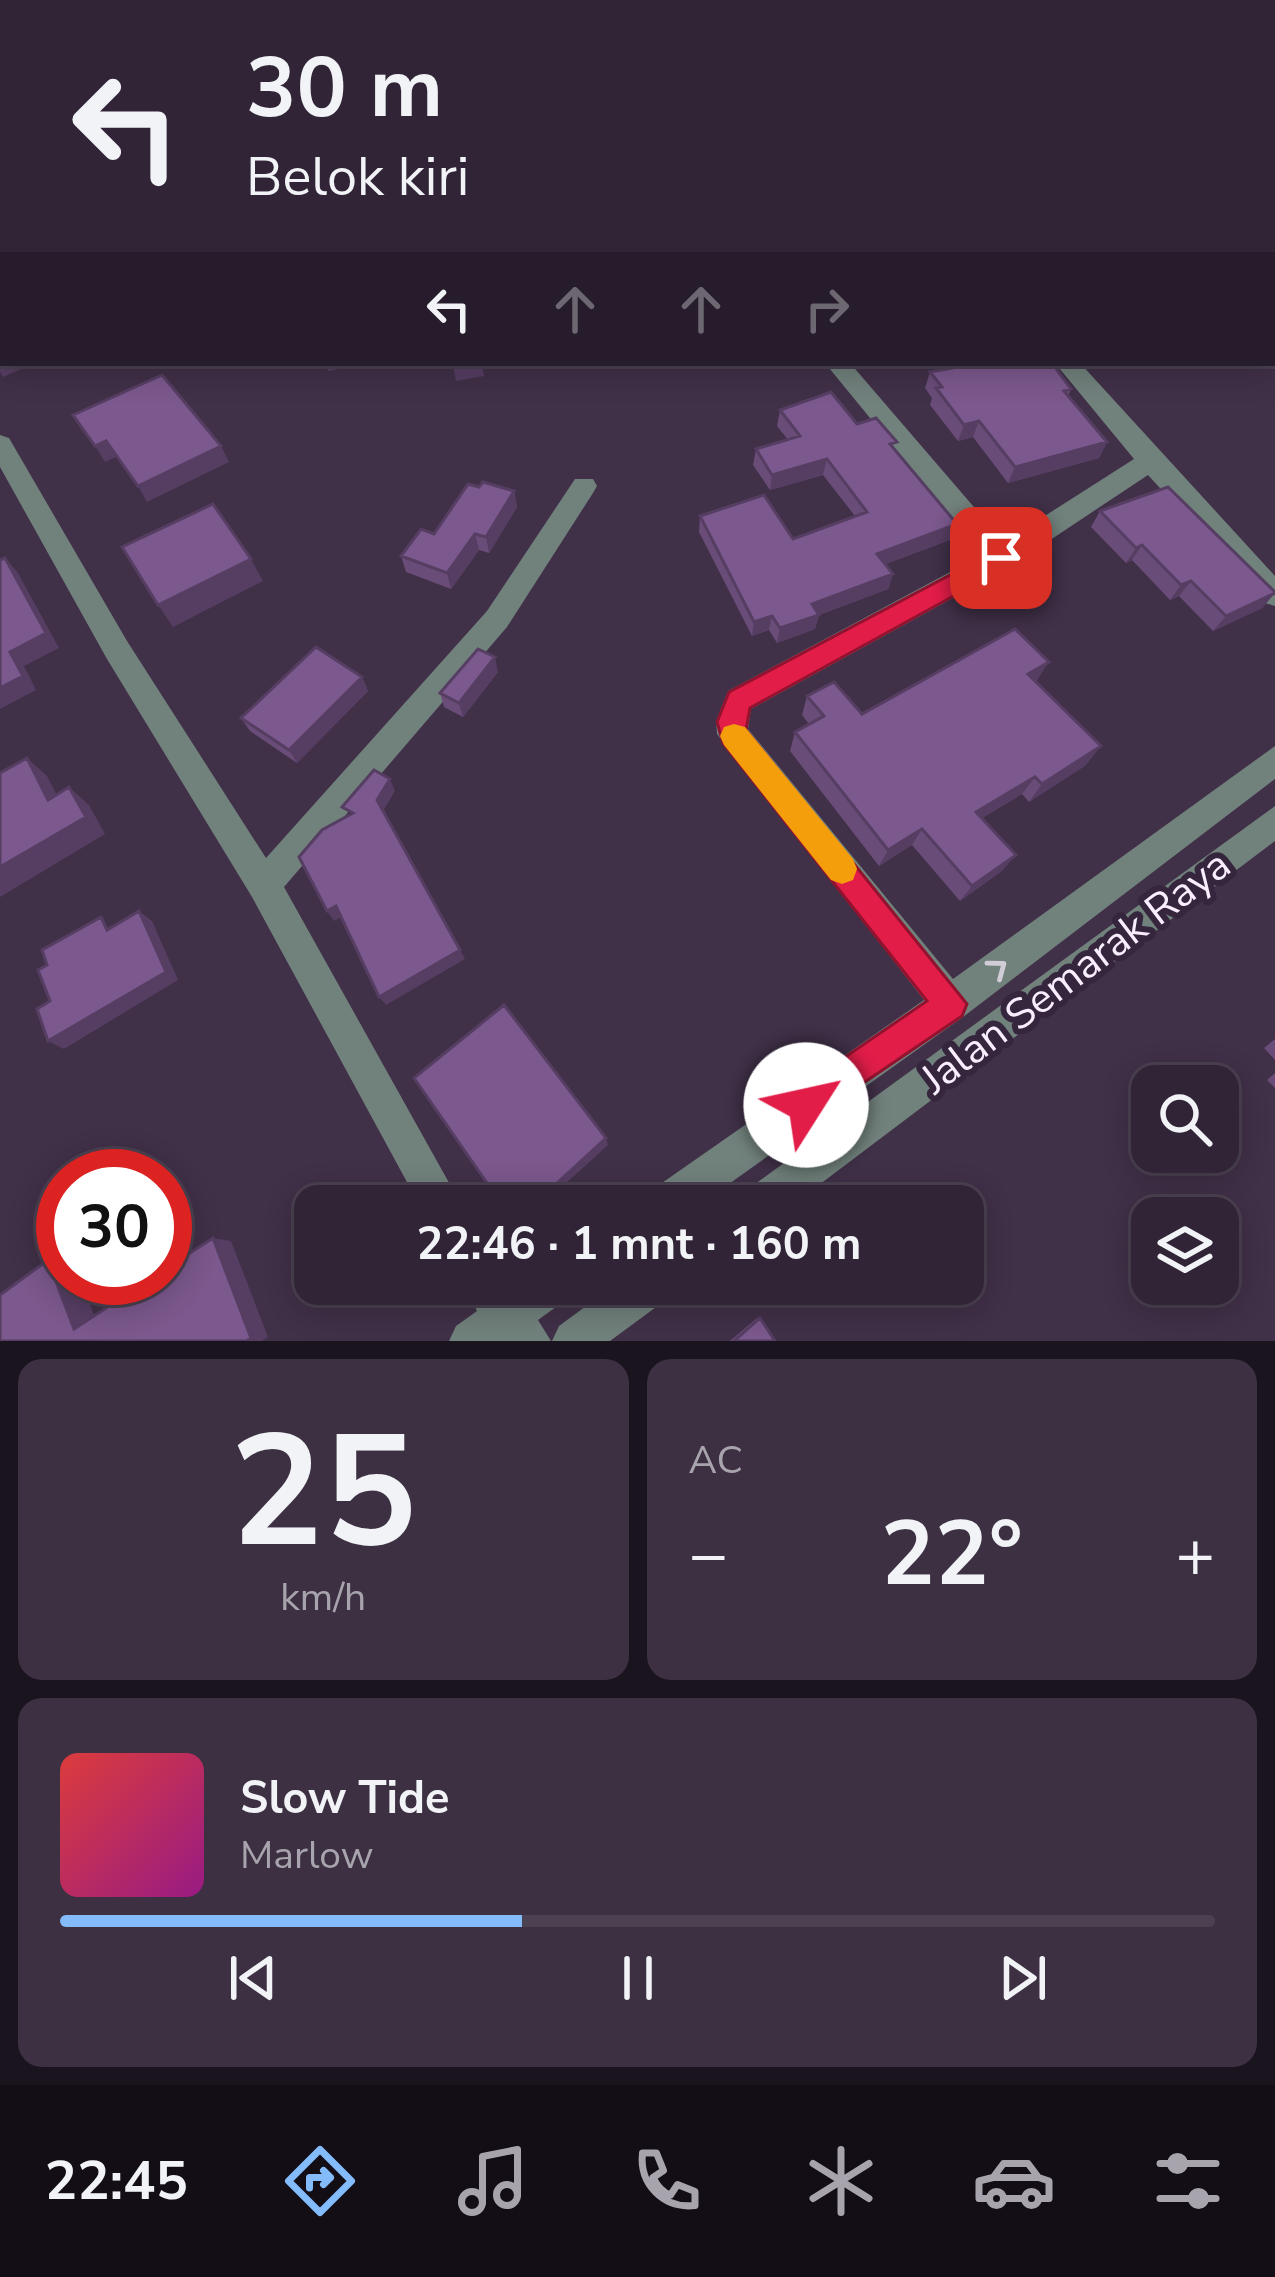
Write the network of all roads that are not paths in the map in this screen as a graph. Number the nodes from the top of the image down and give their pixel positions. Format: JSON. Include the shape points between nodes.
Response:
{"nodes":[{"id":1,"x":840,"y":366,"type":"edge"},
{"id":2,"x":1070,"y":366,"type":"edge"},
{"id":3,"x":0,"y":444,"type":"edge"},
{"id":4,"x":1150,"y":461,"type":"junction"},
{"id":5,"x":584,"y":486,"type":"dead end"},
{"id":6,"x":1001,"y":558,"type":"junction"},
{"id":7,"x":1275,"y":595,"type":"edge"},
{"id":8,"x":1275,"y":760,"type":"edge"},
{"id":9,"x":1275,"y":821,"type":"edge"},
{"id":10,"x":264,"y":885,"type":"junction"},
{"id":11,"x":950,"y":1004,"type":"junction"},
{"id":12,"x":430,"y":1185,"type":"edge"},
{"id":13,"x":693,"y":1185,"type":"edge"},
{"id":14,"x":786,"y":1185,"type":"edge"},
{"id":15,"x":623,"y":1305,"type":"edge"},
{"id":16,"x":574,"y":1341,"type":"edge"}],
"edges":[{"from":1,"to":6,"type":"street"},
{"from":2,"to":4,"type":"street"},
{"from":3,"to":10,"type":"street"},
{"from":4,"to":6,"type":"street"},
{"from":4,"to":7,"type":"street"},
{"from":5,"to":10,"type":"street","via":[[497,619]]},
{"from":6,"to":11,"type":"street","via":[[739,700],[731,722]]},
{"from":11,"to":8,"type":"street","name":"Jalan Semarak Raya","one_way":true},
{"from":9,"to":14,"type":"street","name":"Jalan Semarak Raya"},
{"from":10,"to":12,"type":"street"},
{"from":11,"to":13,"type":"street","name":"Jalan Semarak Raya"},
{"from":15,"to":16,"type":"street"}]}
